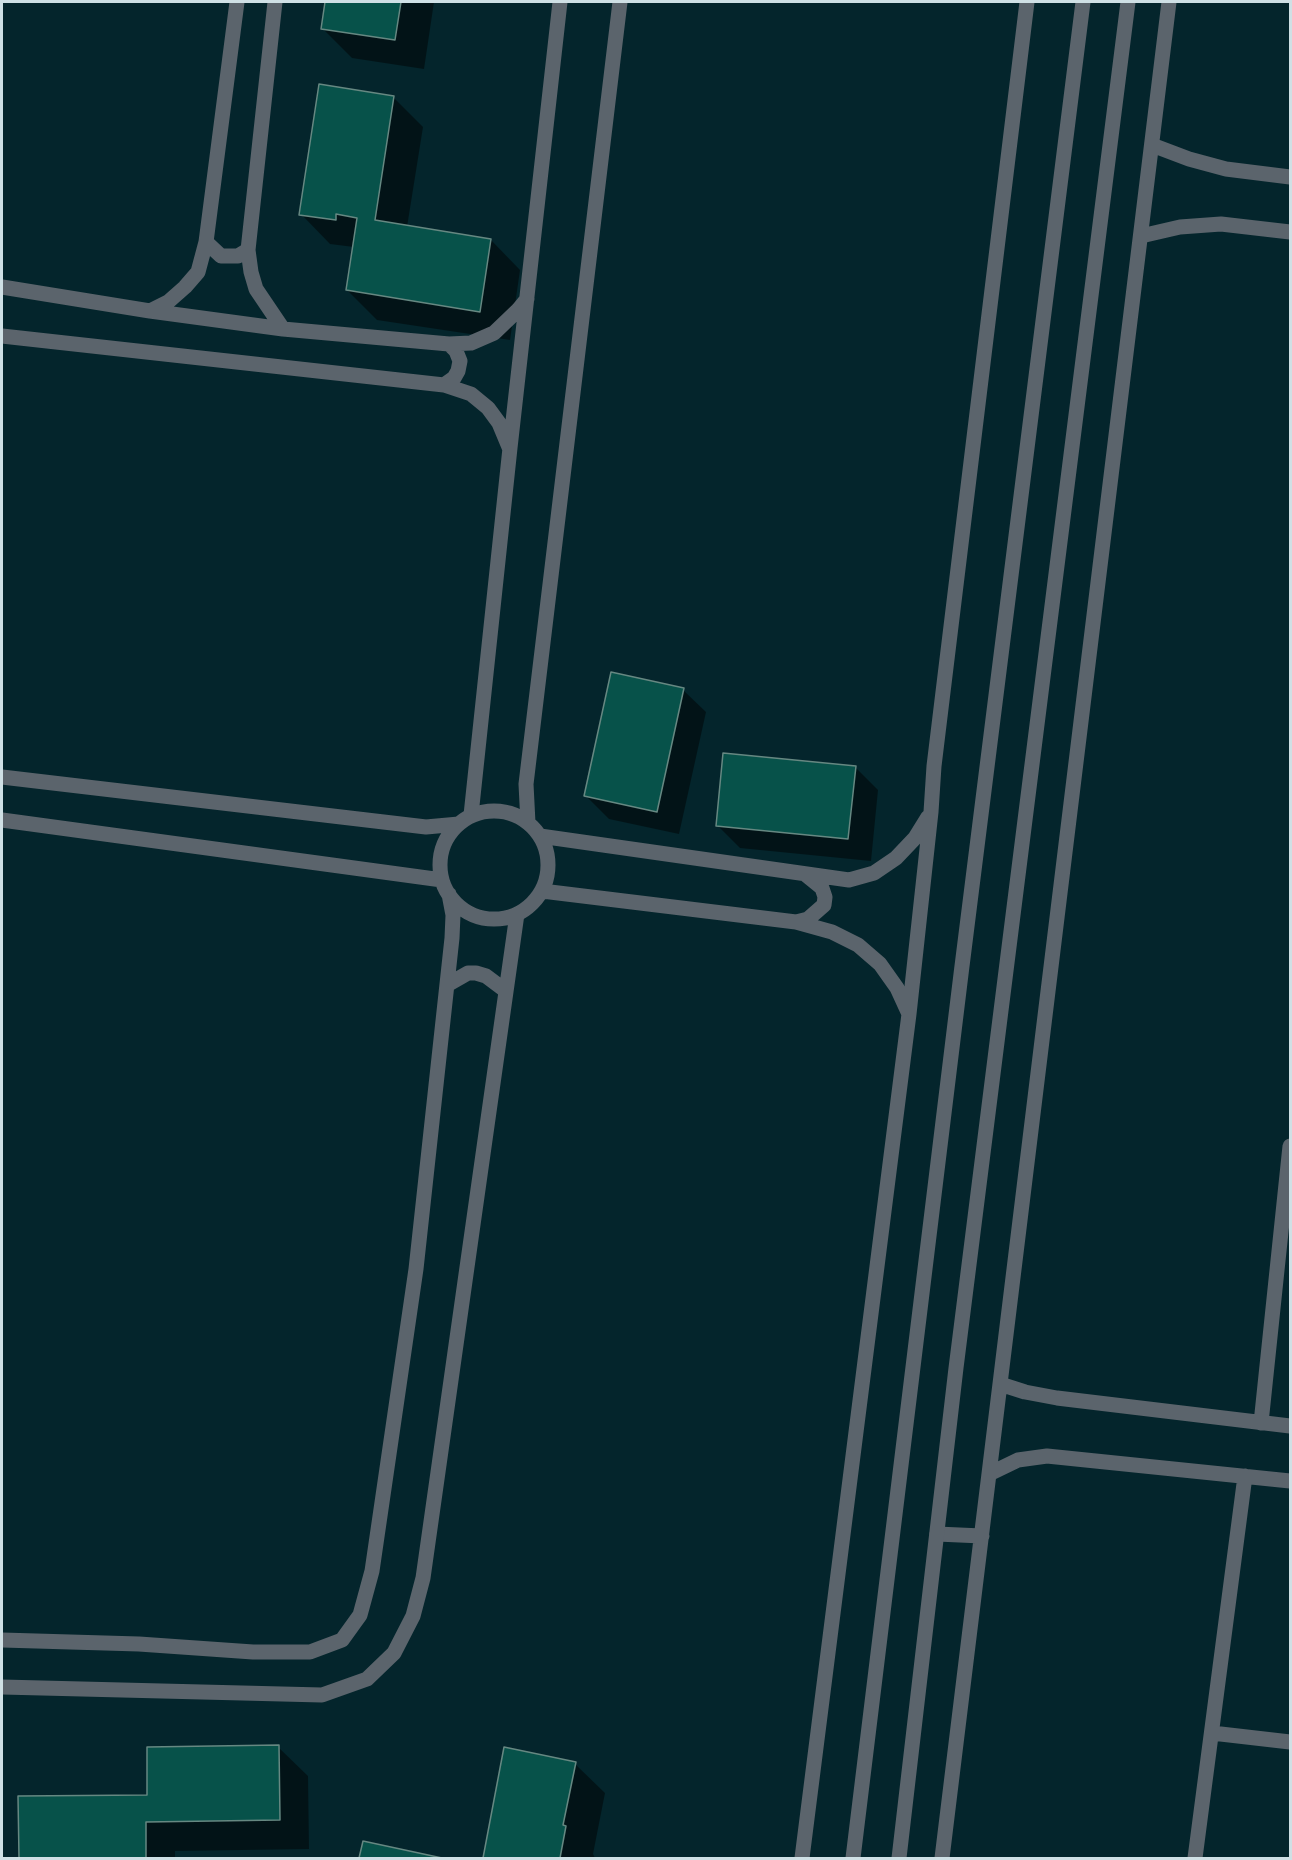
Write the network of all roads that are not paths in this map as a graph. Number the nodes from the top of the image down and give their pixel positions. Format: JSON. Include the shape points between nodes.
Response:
{"nodes":[{"id":1,"x":237,"y":2,"type":"edge"},
{"id":2,"x":275,"y":2,"type":"edge"},
{"id":3,"x":560,"y":2,"type":"edge"},
{"id":4,"x":620,"y":2,"type":"edge"},
{"id":5,"x":1028,"y":2,"type":"edge"},
{"id":6,"x":1083,"y":2,"type":"edge"},
{"id":7,"x":1128,"y":2,"type":"edge"},
{"id":8,"x":1169,"y":2,"type":"edge"},
{"id":9,"x":1152,"y":145,"type":"junction"},
{"id":10,"x":1290,"y":177,"type":"edge"},
{"id":11,"x":1290,"y":232,"type":"edge"},
{"id":12,"x":1141,"y":236,"type":"junction"},
{"id":13,"x":206,"y":242,"type":"junction"},
{"id":14,"x":248,"y":250,"type":"junction"},
{"id":15,"x":2,"y":287,"type":"edge"},
{"id":16,"x":527,"y":299,"type":"junction"},
{"id":17,"x":150,"y":311,"type":"junction"},
{"id":18,"x":283,"y":329,"type":"junction"},
{"id":19,"x":2,"y":336,"type":"edge"},
{"id":20,"x":449,"y":344,"type":"junction"},
{"id":21,"x":444,"y":385,"type":"junction"},
{"id":22,"x":510,"y":448,"type":"junction"},
{"id":23,"x":2,"y":777,"type":"edge"},
{"id":24,"x":931,"y":812,"type":"junction"},
{"id":25,"x":465,"y":819,"type":"junction"},
{"id":26,"x":2,"y":820,"type":"edge"},
{"id":27,"x":528,"y":823,"type":"junction"},
{"id":28,"x":540,"y":836,"type":"junction"},
{"id":29,"x":804,"y":874,"type":"junction"},
{"id":30,"x":446,"y":887,"type":"junction"},
{"id":31,"x":542,"y":891,"type":"junction"},
{"id":32,"x":517,"y":914,"type":"junction"},
{"id":33,"x":796,"y":922,"type":"junction"},
{"id":34,"x":447,"y":985,"type":"junction"},
{"id":35,"x":506,"y":991,"type":"junction"},
{"id":36,"x":909,"y":1014,"type":"junction"},
{"id":37,"x":1290,"y":1146,"type":"edge"},
{"id":38,"x":1000,"y":1384,"type":"junction"},
{"id":39,"x":1261,"y":1423,"type":"junction"},
{"id":40,"x":1290,"y":1426,"type":"edge"},
{"id":41,"x":989,"y":1474,"type":"junction"},
{"id":42,"x":1245,"y":1476,"type":"junction"},
{"id":43,"x":1290,"y":1481,"type":"edge"},
{"id":44,"x":937,"y":1534,"type":"junction"},
{"id":45,"x":981,"y":1536,"type":"junction"},
{"id":46,"x":2,"y":1640,"type":"edge"},
{"id":47,"x":2,"y":1687,"type":"edge"},
{"id":48,"x":1212,"y":1733,"type":"junction"},
{"id":49,"x":1290,"y":1742,"type":"edge"},
{"id":50,"x":802,"y":1858,"type":"edge"},
{"id":51,"x":853,"y":1858,"type":"edge"},
{"id":52,"x":899,"y":1858,"type":"edge"},
{"id":53,"x":942,"y":1858,"type":"edge"},
{"id":54,"x":1196,"y":1858,"type":"edge"}],
"edges":[{"from":1,"to":13,"type":"street"},
{"from":2,"to":14,"type":"street"},
{"from":3,"to":16,"type":"street"},
{"from":4,"to":27,"type":"street","via":[[526,784]]},
{"from":5,"to":24,"type":"street"},
{"from":6,"to":51,"type":"street"},
{"from":7,"to":44,"type":"street"},
{"from":8,"to":9,"type":"street"},
{"from":9,"to":10,"type":"street","via":[[1226,169]]},
{"from":9,"to":12,"type":"street"},
{"from":11,"to":12,"type":"street","via":[[1221,224],[1180,227]]},
{"from":12,"to":38,"type":"street"},
{"from":13,"to":14,"type":"street","via":[[221,256],[238,256]]},
{"from":13,"to":17,"type":"street","via":[[192,280],[168,302]]},
{"from":14,"to":18,"type":"street","via":[[256,289]]},
{"from":15,"to":17,"type":"street"},
{"from":16,"to":20,"type":"street","via":[[494,333],[471,343]]},
{"from":16,"to":22,"type":"street"},
{"from":17,"to":18,"type":"street"},
{"from":18,"to":20,"type":"street"},
{"from":19,"to":21,"type":"street"},
{"from":20,"to":21,"type":"street","via":[[460,361],[454,378]]},
{"from":21,"to":22,"type":"street","via":[[471,394],[488,408]]},
{"from":22,"to":25,"type":"street"},
{"from":23,"to":25,"type":"street","via":[[426,827]]},
{"from":24,"to":29,"type":"street","via":[[915,838],[874,873],[849,880]]},
{"from":24,"to":36,"type":"street"},
{"from":25,"to":27,"type":"street","via":[[486,811],[502,811]]},
{"from":25,"to":30,"type":"street","via":[[448,836],[442,849],[440,864]]},
{"from":26,"to":30,"type":"street"},
{"from":27,"to":28,"type":"street"},
{"from":28,"to":29,"type":"street"},
{"from":28,"to":31,"type":"street","via":[[548,860]]},
{"from":29,"to":33,"type":"street","via":[[822,888],[824,905],[808,919]]},
{"from":30,"to":32,"type":"street","via":[[459,906],[470,913],[485,918]]},
{"from":30,"to":34,"type":"street","via":[[453,915]]},
{"from":31,"to":32,"type":"street"},
{"from":31,"to":33,"type":"street"},
{"from":32,"to":35,"type":"street"},
{"from":33,"to":36,"type":"street","via":[[832,932],[858,945],[880,963]]},
{"from":34,"to":35,"type":"street","via":[[468,973],[476,973]]},
{"from":34,"to":46,"type":"street","via":[[416,1269],[372,1571],[360,1615],[342,1640],[310,1652]]},
{"from":35,"to":47,"type":"street","via":[[423,1578],[413,1616],[394,1653],[367,1679],[322,1695]]},
{"from":36,"to":50,"type":"street"},
{"from":37,"to":39,"type":"street"},
{"from":38,"to":39,"type":"street","via":[[1058,1398]]},
{"from":38,"to":41,"type":"street"},
{"from":39,"to":40,"type":"street"},
{"from":41,"to":42,"type":"street","via":[[1018,1460],[1047,1456]]},
{"from":41,"to":45,"type":"street"},
{"from":42,"to":43,"type":"street"},
{"from":42,"to":48,"type":"street"},
{"from":44,"to":45,"type":"street"},
{"from":44,"to":52,"type":"street"},
{"from":45,"to":53,"type":"street"},
{"from":48,"to":49,"type":"street"},
{"from":48,"to":54,"type":"street"}]}
